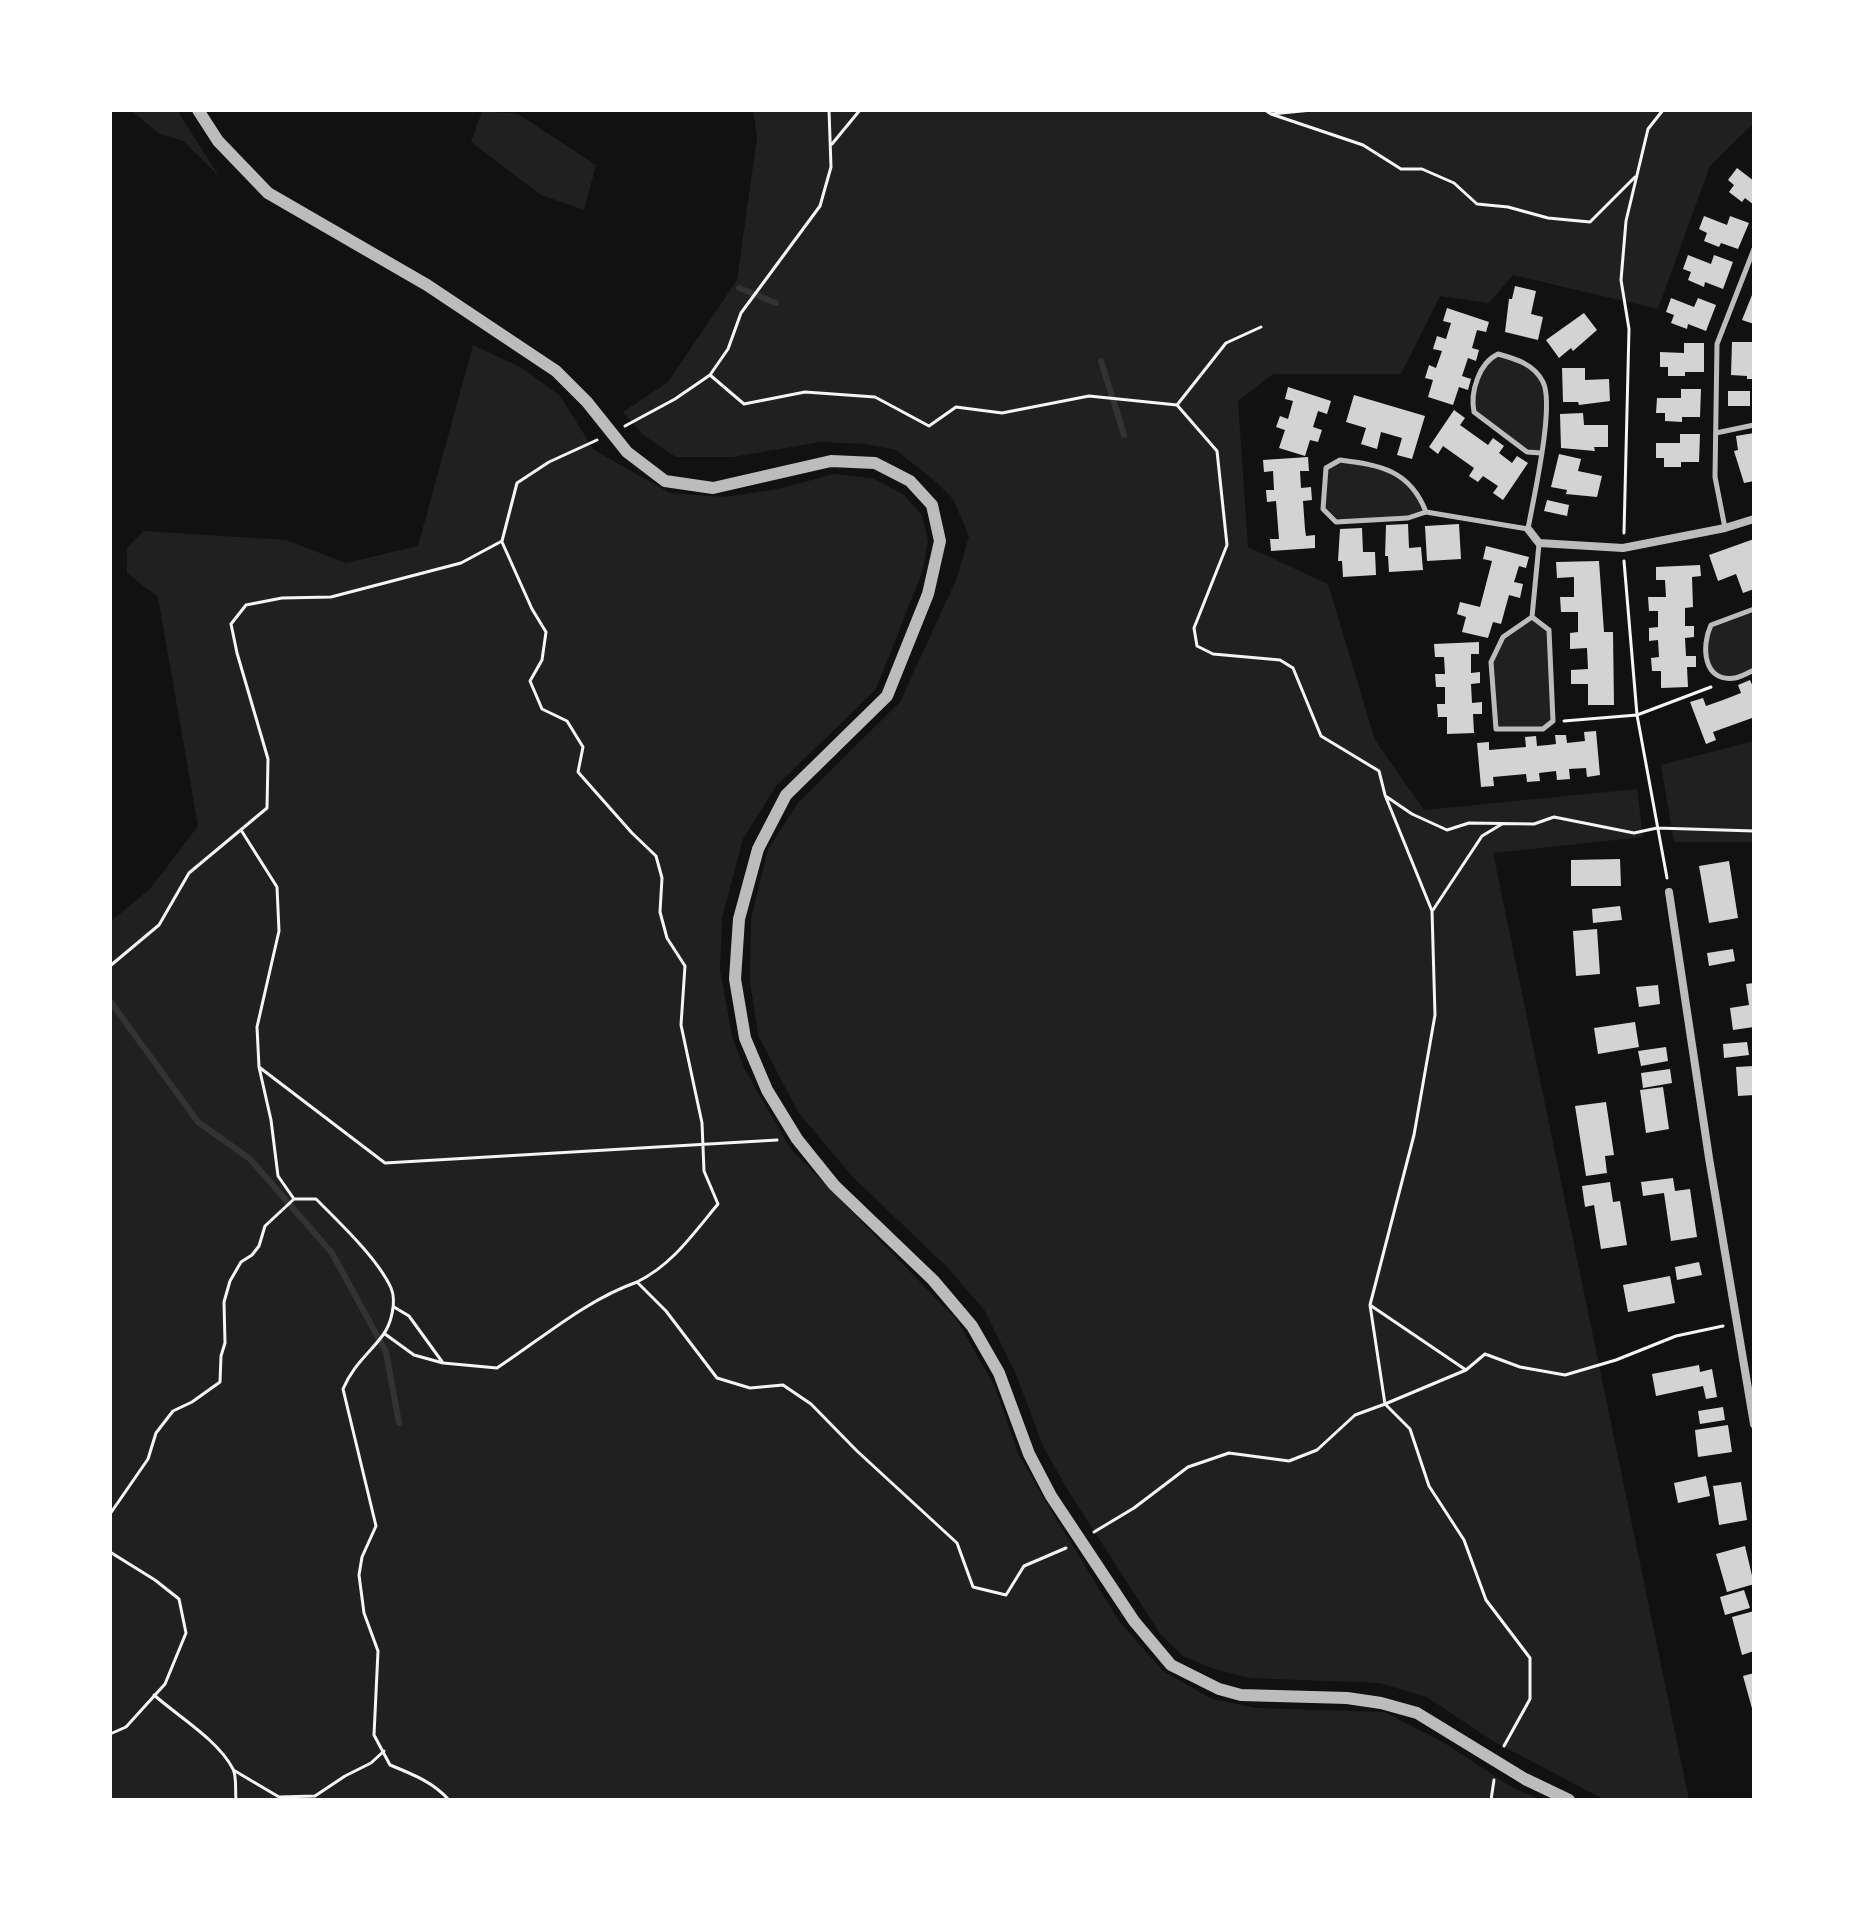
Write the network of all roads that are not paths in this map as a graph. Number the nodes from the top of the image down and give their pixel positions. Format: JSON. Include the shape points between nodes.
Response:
{"nodes":[{"id":1,"x":198,"y":110,"type":"edge"},
{"id":2,"x":1754,"y":249,"type":"edge"},
{"id":3,"x":1754,"y":425,"type":"edge"},
{"id":4,"x":1716,"y":433,"type":"junction"},
{"id":5,"x":1541,"y":453,"type":"junction"},
{"id":6,"x":1426,"y":512,"type":"junction"},
{"id":7,"x":1754,"y":519,"type":"edge"},
{"id":8,"x":1725,"y":528,"type":"junction"},
{"id":9,"x":1528,"y":529,"type":"junction"},
{"id":10,"x":1539,"y":543,"type":"junction"},
{"id":11,"x":1754,"y":609,"type":"edge"},
{"id":12,"x":1532,"y":617,"type":"junction"},
{"id":13,"x":1754,"y":670,"type":"edge"},
{"id":14,"x":1669,"y":892,"type":"road end"},
{"id":15,"x":1754,"y":1424,"type":"edge"},
{"id":16,"x":1569,"y":1800,"type":"edge"}],
"edges":[{"from":1,"to":16,"type":"street","via":[[218,141],[268,193],[427,285],[556,371],[627,452],[665,481],[713,488],[831,461],[875,463],[910,481],[932,505],[940,541],[928,594],[887,696],[786,795],[758,849],[739,919],[735,979],[745,1038],[767,1090],[834,1185],[933,1280],[972,1326],[999,1373],[1051,1496],[1134,1621],[1171,1665],[1241,1695],[1347,1698],[1417,1713]]},
{"from":2,"to":4,"type":"lane","via":[[1717,344]]},
{"from":3,"to":4,"type":"lane"},
{"from":4,"to":8,"type":"lane","via":[[1715,477]]},
{"from":5,"to":5,"type":"lane","via":[[1547,418],[1544,383],[1523,361],[1498,354],[1487,359],[1471,397],[1474,412],[1527,452]]},
{"from":5,"to":9,"type":"lane"},
{"from":6,"to":6,"type":"lane","via":[[1418,492],[1401,476],[1340,460],[1326,468],[1323,509],[1336,522]]},
{"from":6,"to":9,"type":"lane"},
{"from":7,"to":8,"type":"street"},
{"from":8,"to":10,"type":"street","via":[[1623,548]]},
{"from":9,"to":10,"type":"street"},
{"from":10,"to":12,"type":"lane"},
{"from":11,"to":13,"type":"lane","via":[[1711,625],[1704,639],[1706,661],[1716,674],[1733,679]]},
{"from":12,"to":12,"type":"lane","via":[[1503,637],[1491,662],[1496,729],[1543,729],[1553,721],[1549,630]]},
{"from":14,"to":15,"type":"street"}]}
